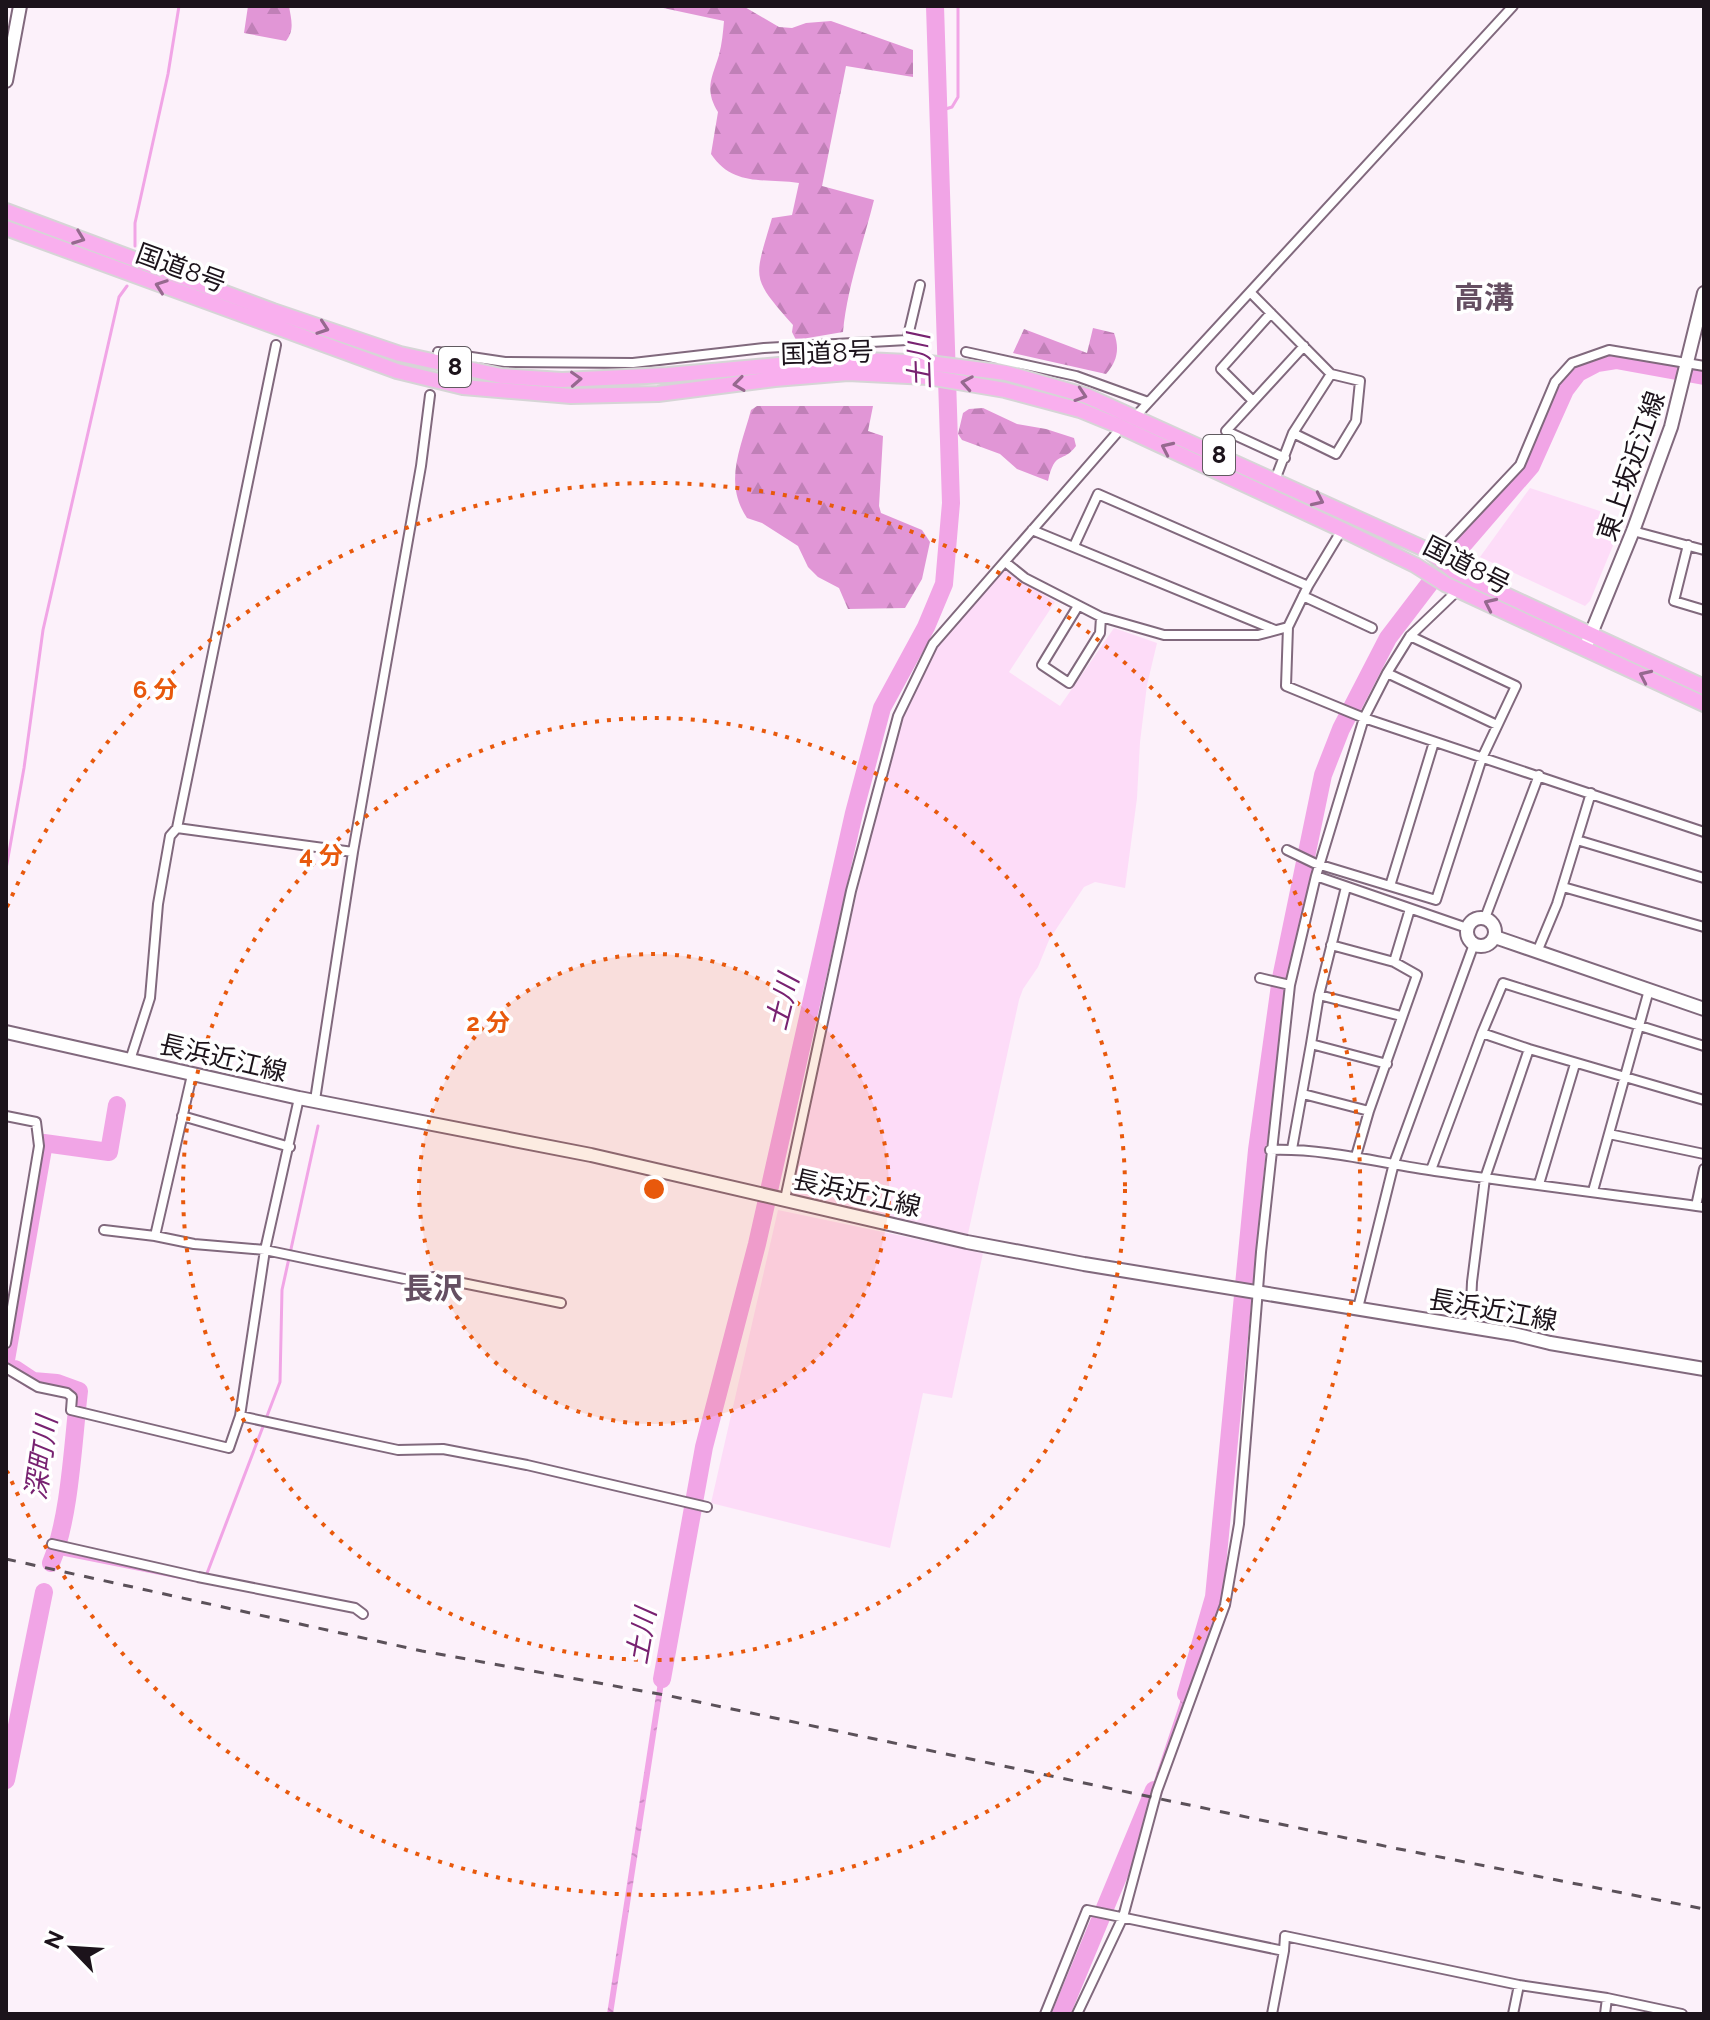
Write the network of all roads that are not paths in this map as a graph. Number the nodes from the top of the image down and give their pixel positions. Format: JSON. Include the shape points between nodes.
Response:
{"nodes":[{"id":1,"x":20,"y":6,"type":"edge"},
{"id":2,"x":1513,"y":6,"type":"edge"},
{"id":3,"x":6,"y":81,"type":"edge"},
{"id":4,"x":6,"y":211,"type":"edge"},
{"id":5,"x":6,"y":228,"type":"edge"},
{"id":6,"x":920,"y":285,"type":"dead end"},
{"id":7,"x":1251,"y":293,"type":"junction"},
{"id":8,"x":1704,"y":293,"type":"edge"},
{"id":9,"x":1271,"y":313,"type":"junction"},
{"id":10,"x":276,"y":345,"type":"dead end"},
{"id":11,"x":1304,"y":346,"type":"junction"},
{"id":12,"x":438,"y":352,"type":"dead end"},
{"id":13,"x":966,"y":352,"type":"dead end"},
{"id":14,"x":1704,"y":366,"type":"edge"},
{"id":15,"x":1686,"y":369,"type":"junction"},
{"id":16,"x":929,"y":370,"type":"junction"},
{"id":17,"x":1331,"y":374,"type":"junction"},
{"id":18,"x":430,"y":395,"type":"dead end"},
{"id":19,"x":1253,"y":401,"type":"junction"},
{"id":20,"x":1148,"y":402,"type":"junction"},
{"id":21,"x":1135,"y":417,"type":"junction"},
{"id":22,"x":1119,"y":426,"type":"junction"},
{"id":23,"x":1293,"y":433,"type":"junction"},
{"id":24,"x":1285,"y":458,"type":"junction"},
{"id":25,"x":1275,"y":480,"type":"junction"},
{"id":26,"x":1349,"y":514,"type":"junction"},
{"id":27,"x":1032,"y":530,"type":"junction"},
{"id":28,"x":1343,"y":530,"type":"junction"},
{"id":29,"x":1633,"y":531,"type":"junction"},
{"id":30,"x":1688,"y":545,"type":"junction"},
{"id":31,"x":1074,"y":546,"type":"junction"},
{"id":32,"x":1434,"y":549,"type":"junction"},
{"id":33,"x":1704,"y":550,"type":"edge"},
{"id":34,"x":1005,"y":562,"type":"junction"},
{"id":35,"x":1308,"y":586,"type":"junction"},
{"id":36,"x":1452,"y":587,"type":"junction"},
{"id":37,"x":1303,"y":596,"type":"junction"},
{"id":38,"x":1078,"y":606,"type":"junction"},
{"id":39,"x":1704,"y":610,"type":"edge"},
{"id":40,"x":1101,"y":617,"type":"junction"},
{"id":41,"x":1288,"y":627,"type":"junction"},
{"id":42,"x":1372,"y":628,"type":"dead end"},
{"id":43,"x":1275,"y":630,"type":"junction"},
{"id":44,"x":1591,"y":633,"type":"junction"},
{"id":45,"x":1410,"y":636,"type":"junction"},
{"id":46,"x":1585,"y":648,"type":"junction"},
{"id":47,"x":1387,"y":673,"type":"junction"},
{"id":48,"x":1704,"y":687,"type":"edge"},
{"id":49,"x":1704,"y":704,"type":"edge"},
{"id":50,"x":1362,"y":717,"type":"junction"},
{"id":51,"x":1497,"y":725,"type":"junction"},
{"id":52,"x":1434,"y":742,"type":"junction"},
{"id":53,"x":1482,"y":758,"type":"junction"},
{"id":54,"x":1539,"y":775,"type":"junction"},
{"id":55,"x":1591,"y":793,"type":"junction"},
{"id":56,"x":177,"y":828,"type":"junction"},
{"id":57,"x":1704,"y":832,"type":"edge"},
{"id":58,"x":1577,"y":840,"type":"junction"},
{"id":59,"x":1288,"y":851,"type":"dead end"},
{"id":60,"x":353,"y":852,"type":"junction"},
{"id":61,"x":1316,"y":864,"type":"junction"},
{"id":62,"x":1316,"y":876,"type":"junction"},
{"id":63,"x":1704,"y":878,"type":"edge"},
{"id":64,"x":1390,"y":886,"type":"junction"},
{"id":65,"x":1346,"y":887,"type":"junction"},
{"id":66,"x":1563,"y":887,"type":"junction"},
{"id":67,"x":1410,"y":909,"type":"junction"},
{"id":68,"x":1485,"y":918,"type":"junction"},
{"id":69,"x":1704,"y":927,"type":"edge"},
{"id":70,"x":1467,"y":928,"type":"junction"},
{"id":71,"x":1495,"y":937,"type":"junction"},
{"id":72,"x":1474,"y":944,"type":"junction"},
{"id":73,"x":1331,"y":945,"type":"junction"},
{"id":74,"x":1537,"y":952,"type":"junction"},
{"id":75,"x":1394,"y":962,"type":"junction"},
{"id":76,"x":1260,"y":978,"type":"dead end"},
{"id":77,"x":1290,"y":985,"type":"junction"},
{"id":78,"x":1649,"y":990,"type":"junction"},
{"id":79,"x":1319,"y":995,"type":"junction"},
{"id":80,"x":1704,"y":1009,"type":"edge"},
{"id":81,"x":1401,"y":1016,"type":"junction"},
{"id":82,"x":1639,"y":1026,"type":"junction"},
{"id":83,"x":6,"y":1032,"type":"edge"},
{"id":84,"x":1482,"y":1033,"type":"junction"},
{"id":85,"x":1311,"y":1044,"type":"junction"},
{"id":86,"x":1704,"y":1046,"type":"edge"},
{"id":87,"x":1529,"y":1049,"type":"junction"},
{"id":88,"x":130,"y":1060,"type":"junction"},
{"id":89,"x":1387,"y":1064,"type":"junction"},
{"id":90,"x":1575,"y":1064,"type":"junction"},
{"id":91,"x":192,"y":1075,"type":"junction"},
{"id":92,"x":1623,"y":1078,"type":"junction"},
{"id":93,"x":1303,"y":1094,"type":"junction"},
{"id":94,"x":299,"y":1098,"type":"junction"},
{"id":95,"x":315,"y":1100,"type":"junction"},
{"id":96,"x":1704,"y":1100,"type":"edge"},
{"id":97,"x":1369,"y":1111,"type":"junction"},
{"id":98,"x":6,"y":1116,"type":"edge"},
{"id":99,"x":182,"y":1116,"type":"junction"},
{"id":100,"x":1609,"y":1134,"type":"junction"},
{"id":101,"x":290,"y":1147,"type":"junction"},
{"id":102,"x":1292,"y":1149,"type":"junction"},
{"id":103,"x":1270,"y":1150,"type":"junction"},
{"id":104,"x":1704,"y":1154,"type":"edge"},
{"id":105,"x":1356,"y":1156,"type":"junction"},
{"id":106,"x":1394,"y":1163,"type":"junction"},
{"id":107,"x":1704,"y":1169,"type":"edge"},
{"id":108,"x":1431,"y":1170,"type":"junction"},
{"id":109,"x":1485,"y":1178,"type":"junction"},
{"id":110,"x":1539,"y":1184,"type":"junction"},
{"id":111,"x":1593,"y":1191,"type":"junction"},
{"id":112,"x":782,"y":1198,"type":"junction"},
{"id":113,"x":1700,"y":1206,"type":"edge"},
{"id":114,"x":104,"y":1230,"type":"dead end"},
{"id":115,"x":155,"y":1236,"type":"junction"},
{"id":116,"x":265,"y":1250,"type":"junction"},
{"id":117,"x":1258,"y":1292,"type":"junction"},
{"id":118,"x":561,"y":1303,"type":"dead end"},
{"id":119,"x":1358,"y":1308,"type":"junction"},
{"id":120,"x":1470,"y":1327,"type":"junction"},
{"id":121,"x":6,"y":1343,"type":"edge"},
{"id":122,"x":6,"y":1368,"type":"edge"},
{"id":123,"x":1704,"y":1369,"type":"edge"},
{"id":124,"x":240,"y":1416,"type":"junction"},
{"id":125,"x":707,"y":1507,"type":"dead end"},
{"id":126,"x":52,"y":1544,"type":"dead end"},
{"id":127,"x":363,"y":1614,"type":"dead end"},
{"id":128,"x":1119,"y":1917,"type":"junction"},
{"id":129,"x":1284,"y":1951,"type":"junction"},
{"id":130,"x":1519,"y":1985,"type":"junction"},
{"id":131,"x":1607,"y":1998,"type":"junction"},
{"id":132,"x":1045,"y":2014,"type":"edge"},
{"id":133,"x":1077,"y":2014,"type":"edge"},
{"id":134,"x":1272,"y":2014,"type":"edge"},
{"id":135,"x":1513,"y":2014,"type":"edge"},
{"id":136,"x":1605,"y":2014,"type":"edge"},
{"id":137,"x":1682,"y":2014,"type":"edge"}],
"edges":[{"from":1,"to":3,"type":"main road"},
{"from":2,"to":7,"type":"street"},
{"from":4,"to":16,"type":"highway","name":"国道8号","number":"8","one_way":true,"via":[[400,354],[501,376],[562,380],[668,375],[844,359]]},
{"from":16,"to":5,"type":"highway","name":"国道8号","number":"8","one_way":true,"via":[[775,379],[658,394],[571,396],[463,387],[397,371]]},
{"from":6,"to":12,"type":"street","via":[[907,340],[633,363],[505,362]]},
{"from":7,"to":9,"type":"street"},
{"from":7,"to":20,"type":"street"},
{"from":8,"to":15,"type":"main road","name":"東上坂近江線"},
{"from":9,"to":11,"type":"street"},
{"from":9,"to":19,"type":"street","via":[[1221,369]]},
{"from":10,"to":56,"type":"street"},
{"from":11,"to":17,"type":"street"},
{"from":11,"to":19,"type":"street"},
{"from":13,"to":20,"type":"street","via":[[1076,376]]},
{"from":14,"to":15,"type":"street"},
{"from":15,"to":29,"type":"main road","name":"東上坂近江線"},
{"from":15,"to":32,"type":"street","via":[[1609,350],[1572,363],[1555,382],[1520,465]]},
{"from":16,"to":21,"type":"highway","name":"国道8号","number":"8","one_way":true,"via":[[1006,373],[1087,396]]},
{"from":22,"to":16,"type":"highway","name":"国道8号","number":"8","one_way":true,"via":[[1080,410]]},
{"from":17,"to":23,"type":"street"},
{"from":17,"to":23,"type":"street","via":[[1360,381],[1356,421],[1336,454]]},
{"from":18,"to":60,"type":"street"},
{"from":19,"to":24,"type":"street","via":[[1226,431]]},
{"from":20,"to":21,"type":"street"},
{"from":21,"to":25,"type":"highway","name":"国道8号","number":"8"},
{"from":22,"to":27,"type":"street"},
{"from":28,"to":22,"type":"highway","name":"国道8号","number":"8","one_way":true},
{"from":23,"to":24,"type":"street"},
{"from":24,"to":25,"type":"street"},
{"from":25,"to":26,"type":"highway","name":"国道8号","number":"8","one_way":true},
{"from":26,"to":28,"type":"street"},
{"from":26,"to":32,"type":"highway","name":"国道8号","number":"8"},
{"from":27,"to":31,"type":"street"},
{"from":27,"to":34,"type":"street"},
{"from":28,"to":35,"type":"street"},
{"from":28,"to":36,"type":"highway","name":"国道8号","number":"8"},
{"from":29,"to":30,"type":"street"},
{"from":29,"to":44,"type":"main road","name":"東上坂近江線"},
{"from":30,"to":33,"type":"street"},
{"from":30,"to":39,"type":"street","via":[[1674,601]]},
{"from":31,"to":35,"type":"street","via":[[1098,494]]},
{"from":31,"to":43,"type":"street"},
{"from":32,"to":44,"type":"highway","name":"国道8号","number":"8","via":[[1454,571]]},
{"from":34,"to":38,"type":"street"},
{"from":34,"to":112,"type":"street","via":[[933,644],[898,716],[851,891]]},
{"from":35,"to":37,"type":"street"},
{"from":36,"to":45,"type":"street"},
{"from":46,"to":36,"type":"highway","name":"国道8号","number":"8","one_way":true},
{"from":37,"to":41,"type":"street"},
{"from":37,"to":42,"type":"street"},
{"from":38,"to":40,"type":"street"},
{"from":38,"to":40,"type":"street","via":[[1042,665],[1069,683],[1100,633]]},
{"from":40,"to":43,"type":"street","via":[[1164,635],[1258,635]]},
{"from":41,"to":43,"type":"street"},
{"from":41,"to":50,"type":"street","via":[[1286,686]]},
{"from":44,"to":46,"type":"main road","name":"東上坂近江線"},
{"from":44,"to":48,"type":"highway","name":"国道8号","number":"8"},
{"from":45,"to":47,"type":"street"},
{"from":45,"to":51,"type":"street","via":[[1516,686]]},
{"from":49,"to":46,"type":"highway","name":"国道8号","number":"8","one_way":true},
{"from":47,"to":50,"type":"street"},
{"from":47,"to":51,"type":"street"},
{"from":50,"to":52,"type":"street"},
{"from":50,"to":61,"type":"street"},
{"from":51,"to":53,"type":"street"},
{"from":52,"to":53,"type":"street"},
{"from":52,"to":64,"type":"street"},
{"from":53,"to":54,"type":"street"},
{"from":53,"to":64,"type":"street","via":[[1436,900]]},
{"from":54,"to":55,"type":"street"},
{"from":54,"to":68,"type":"street"},
{"from":55,"to":57,"type":"street"},
{"from":55,"to":58,"type":"street"},
{"from":56,"to":60,"type":"street"},
{"from":56,"to":88,"type":"street","via":[[170,836],[158,904],[150,998]]},
{"from":58,"to":63,"type":"street"},
{"from":58,"to":66,"type":"street"},
{"from":59,"to":61,"type":"street"},
{"from":60,"to":95,"type":"street"},
{"from":61,"to":62,"type":"street"},
{"from":61,"to":64,"type":"street"},
{"from":62,"to":65,"type":"street"},
{"from":62,"to":77,"type":"street"},
{"from":65,"to":67,"type":"street"},
{"from":65,"to":73,"type":"street"},
{"from":66,"to":69,"type":"street"},
{"from":66,"to":74,"type":"street"},
{"from":67,"to":70,"type":"street"},
{"from":67,"to":75,"type":"street"},
{"from":68,"to":70,"type":"main road"},
{"from":68,"to":71,"type":"main road","via":[[1493,923]]},
{"from":70,"to":72,"type":"main road"},
{"from":71,"to":72,"type":"main road","via":[[1486,946]]},
{"from":71,"to":74,"type":"main road"},
{"from":72,"to":106,"type":"street"},
{"from":73,"to":75,"type":"street"},
{"from":73,"to":79,"type":"street"},
{"from":74,"to":78,"type":"main road"},
{"from":75,"to":81,"type":"street","via":[[1417,975]]},
{"from":76,"to":77,"type":"street"},
{"from":77,"to":103,"type":"street"},
{"from":78,"to":80,"type":"main road"},
{"from":78,"to":82,"type":"street"},
{"from":79,"to":81,"type":"street"},
{"from":79,"to":85,"type":"street"},
{"from":81,"to":89,"type":"street"},
{"from":82,"to":84,"type":"street","via":[[1503,983]]},
{"from":82,"to":86,"type":"street"},
{"from":82,"to":92,"type":"street"},
{"from":83,"to":88,"type":"main road","name":"長浜近江線"},
{"from":84,"to":87,"type":"street"},
{"from":84,"to":108,"type":"street"},
{"from":85,"to":89,"type":"street"},
{"from":85,"to":93,"type":"street"},
{"from":87,"to":90,"type":"street"},
{"from":87,"to":109,"type":"street"},
{"from":88,"to":91,"type":"main road","name":"長浜近江線"},
{"from":89,"to":97,"type":"street"},
{"from":90,"to":92,"type":"street"},
{"from":90,"to":110,"type":"street"},
{"from":91,"to":94,"type":"main road","name":"長浜近江線"},
{"from":91,"to":99,"type":"street"},
{"from":92,"to":96,"type":"street"},
{"from":92,"to":100,"type":"street"},
{"from":93,"to":97,"type":"street"},
{"from":93,"to":102,"type":"street"},
{"from":94,"to":95,"type":"main road","name":"長浜近江線"},
{"from":94,"to":101,"type":"street"},
{"from":95,"to":112,"type":"main road","name":"長浜近江線"},
{"from":97,"to":105,"type":"street"},
{"from":98,"to":121,"type":"street","via":[[36,1122],[39,1146]]},
{"from":99,"to":101,"type":"street"},
{"from":99,"to":115,"type":"street"},
{"from":100,"to":104,"type":"street"},
{"from":100,"to":111,"type":"street"},
{"from":101,"to":116,"type":"street"},
{"from":102,"to":103,"type":"street"},
{"from":102,"to":105,"type":"street"},
{"from":103,"to":117,"type":"street"},
{"from":105,"to":106,"type":"street"},
{"from":106,"to":108,"type":"street"},
{"from":106,"to":119,"type":"street"},
{"from":107,"to":113,"type":"street"},
{"from":108,"to":109,"type":"street"},
{"from":109,"to":110,"type":"street"},
{"from":109,"to":120,"type":"street"},
{"from":110,"to":111,"type":"street"},
{"from":111,"to":113,"type":"street"},
{"from":112,"to":117,"type":"main road","name":"長浜近江線","via":[[967,1242]]},
{"from":114,"to":115,"type":"street"},
{"from":115,"to":116,"type":"street"},
{"from":116,"to":118,"type":"street","via":[[428,1284],[433,1277]]},
{"from":116,"to":124,"type":"street"},
{"from":117,"to":119,"type":"main road","name":"長浜近江線"},
{"from":117,"to":128,"type":"street","via":[[1239,1524],[1225,1605],[1157,1791]]},
{"from":119,"to":120,"type":"main road","name":"長浜近江線"},
{"from":120,"to":123,"type":"main road","name":"長浜近江線"},
{"from":122,"to":124,"type":"street","via":[[38,1387],[67,1393],[71,1410],[229,1448]]},
{"from":124,"to":125,"type":"street","via":[[398,1450],[443,1449],[513,1462]]},
{"from":126,"to":127,"type":"street","via":[[355,1608]]},
{"from":128,"to":129,"type":"street"},
{"from":128,"to":132,"type":"street","via":[[1087,1910]]},
{"from":128,"to":133,"type":"street"},
{"from":129,"to":130,"type":"street","via":[[1285,1936]]},
{"from":129,"to":134,"type":"street"},
{"from":130,"to":131,"type":"street"},
{"from":130,"to":135,"type":"street"},
{"from":131,"to":136,"type":"street"},
{"from":131,"to":137,"type":"street"}]}
